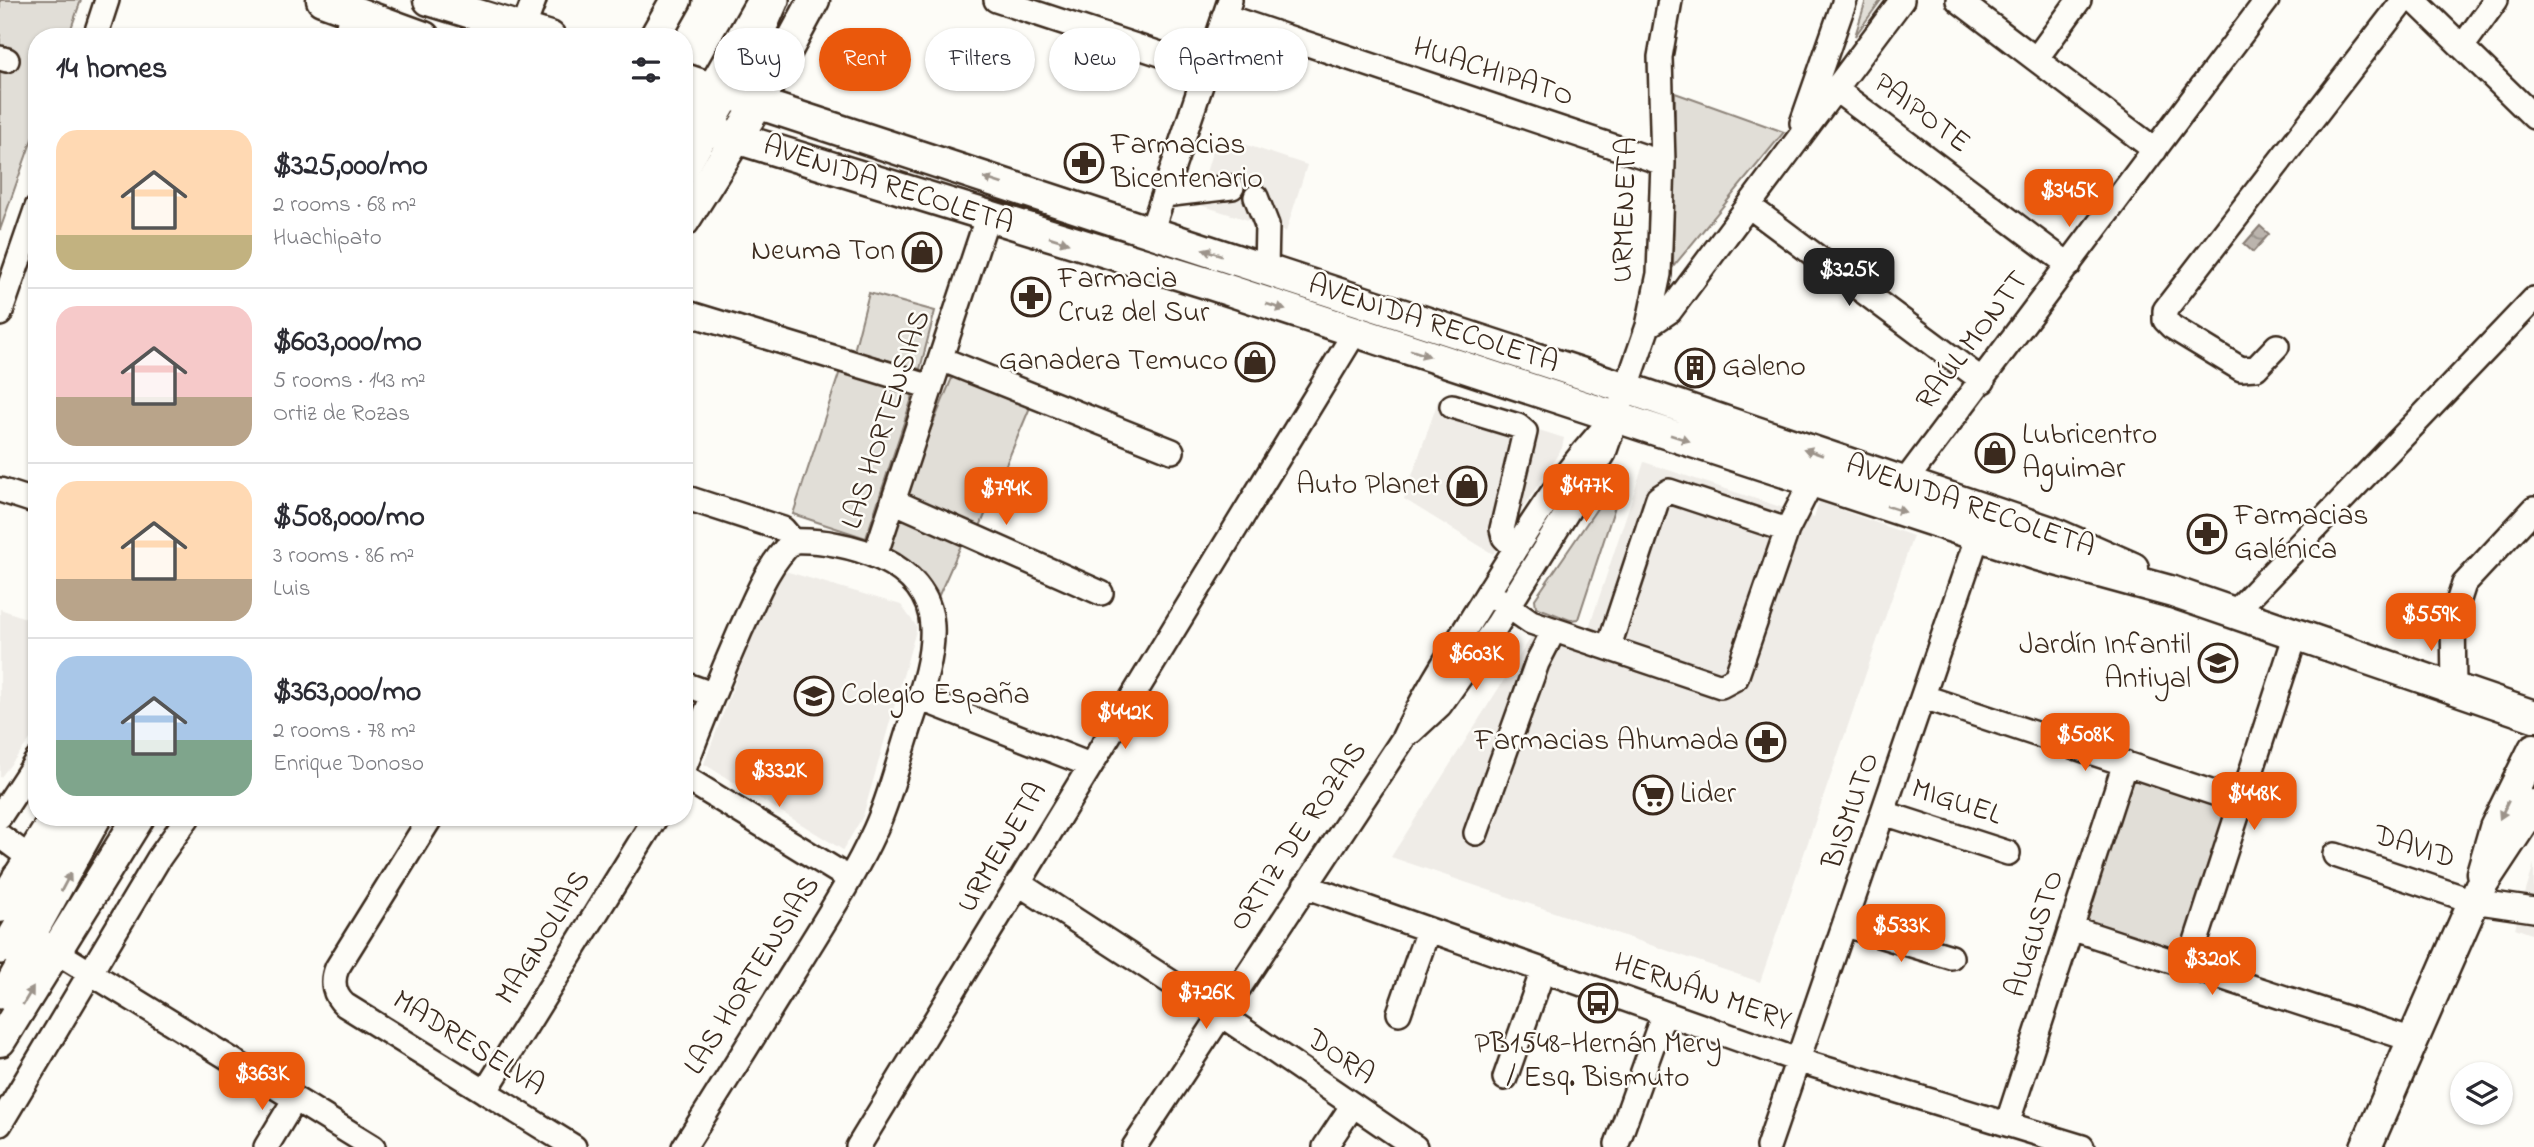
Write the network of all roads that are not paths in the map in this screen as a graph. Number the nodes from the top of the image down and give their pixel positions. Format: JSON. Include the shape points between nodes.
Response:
{"nodes":[{"id":1,"x":107,"y":0,"type":"edge"},
{"id":2,"x":322,"y":0,"type":"edge"},
{"id":3,"x":429,"y":0,"type":"edge"},
{"id":4,"x":534,"y":0,"type":"edge"},
{"id":5,"x":676,"y":0,"type":"edge"},
{"id":6,"x":759,"y":0,"type":"edge"},
{"id":7,"x":777,"y":0,"type":"edge"},
{"id":8,"x":814,"y":0,"type":"edge"},
{"id":9,"x":996,"y":0,"type":"edge"},
{"id":10,"x":1670,"y":0,"type":"edge"},
{"id":11,"x":1845,"y":0,"type":"edge"},
{"id":12,"x":1902,"y":0,"type":"edge"},
{"id":13,"x":1958,"y":0,"type":"edge"},
{"id":14,"x":2079,"y":0,"type":"edge"},
{"id":15,"x":2267,"y":0,"type":"edge"},
{"id":16,"x":2404,"y":0,"type":"edge"},
{"id":17,"x":2414,"y":0,"type":"edge"},
{"id":18,"x":2496,"y":0,"type":"edge"},
{"id":19,"x":1227,"y":8,"type":"edge"},
{"id":20,"x":349,"y":25,"type":"edge"},
{"id":21,"x":98,"y":28,"type":"edge"},
{"id":22,"x":368,"y":28,"type":"edge"},
{"id":23,"x":512,"y":28,"type":"edge"},
{"id":24,"x":531,"y":28,"type":"edge"},
{"id":25,"x":660,"y":28,"type":"edge"},
{"id":26,"x":1220,"y":28,"type":"edge"},
{"id":27,"x":2462,"y":47,"type":"junction"},
{"id":28,"x":1154,"y":52,"type":"edge"},
{"id":29,"x":2036,"y":59,"type":"junction"},
{"id":30,"x":1835,"y":89,"type":"junction"},
{"id":31,"x":1199,"y":91,"type":"edge"},
{"id":32,"x":721,"y":92,"type":"edge"},
{"id":33,"x":2534,"y":117,"type":"edge"},
{"id":34,"x":701,"y":129,"type":"edge"},
{"id":35,"x":1795,"y":144,"type":"junction"},
{"id":36,"x":693,"y":150,"type":"edge"},
{"id":37,"x":2155,"y":150,"type":"junction"},
{"id":38,"x":1663,"y":163,"type":"junction"},
{"id":39,"x":693,"y":172,"type":"edge"},
{"id":40,"x":1232,"y":187,"type":"dead end"},
{"id":41,"x":1164,"y":195,"type":"junction"},
{"id":42,"x":1255,"y":197,"type":"dead end"},
{"id":43,"x":1749,"y":206,"type":"junction"},
{"id":44,"x":988,"y":218,"type":"junction"},
{"id":45,"x":1151,"y":232,"type":"junction"},
{"id":46,"x":28,"y":233,"type":"edge"},
{"id":47,"x":2069,"y":265,"type":"junction"},
{"id":48,"x":1266,"y":270,"type":"junction"},
{"id":49,"x":2534,"y":299,"type":"edge"},
{"id":50,"x":1397,"y":313,"type":"junction"},
{"id":51,"x":0,"y":314,"type":"edge"},
{"id":52,"x":693,"y":315,"type":"edge"},
{"id":53,"x":1648,"y":326,"type":"junction"},
{"id":54,"x":1355,"y":332,"type":"junction"},
{"id":55,"x":2277,"y":346,"type":"dead end"},
{"id":56,"x":941,"y":359,"type":"junction"},
{"id":57,"x":1983,"y":381,"type":"junction"},
{"id":58,"x":931,"y":387,"type":"junction"},
{"id":59,"x":1626,"y":388,"type":"junction"},
{"id":60,"x":1452,"y":406,"type":"dead end"},
{"id":61,"x":1615,"y":417,"type":"junction"},
{"id":62,"x":1172,"y":451,"type":"dead end"},
{"id":63,"x":1812,"y":481,"type":"junction"},
{"id":64,"x":1904,"y":483,"type":"junction"},
{"id":65,"x":0,"y":490,"type":"edge"},
{"id":66,"x":28,"y":499,"type":"edge"},
{"id":67,"x":693,"y":500,"type":"edge"},
{"id":68,"x":893,"y":501,"type":"junction"},
{"id":69,"x":2534,"y":509,"type":"edge"},
{"id":70,"x":1787,"y":530,"type":"junction"},
{"id":71,"x":1978,"y":535,"type":"junction"},
{"id":72,"x":793,"y":541,"type":"junction"},
{"id":73,"x":1516,"y":548,"type":"junction"},
{"id":74,"x":875,"y":556,"type":"junction"},
{"id":75,"x":1492,"y":587,"type":"junction"},
{"id":76,"x":2173,"y":592,"type":"junction"},
{"id":77,"x":1101,"y":593,"type":"dead end"},
{"id":78,"x":1508,"y":609,"type":"junction"},
{"id":79,"x":2234,"y":613,"type":"junction"},
{"id":80,"x":1553,"y":630,"type":"junction"},
{"id":81,"x":2296,"y":634,"type":"junction"},
{"id":82,"x":1609,"y":646,"type":"junction"},
{"id":83,"x":693,"y":687,"type":"edge"},
{"id":84,"x":2454,"y":688,"type":"junction"},
{"id":85,"x":712,"y":694,"type":"junction"},
{"id":86,"x":1924,"y":697,"type":"junction"},
{"id":87,"x":919,"y":698,"type":"junction"},
{"id":88,"x":2534,"y":716,"type":"edge"},
{"id":89,"x":1403,"y":739,"type":"junction"},
{"id":90,"x":693,"y":745,"type":"edge"},
{"id":91,"x":2534,"y":749,"type":"edge"},
{"id":92,"x":2125,"y":763,"type":"junction"},
{"id":93,"x":1090,"y":765,"type":"junction"},
{"id":94,"x":28,"y":774,"type":"edge"},
{"id":95,"x":693,"y":783,"type":"edge"},
{"id":96,"x":2241,"y":802,"type":"junction"},
{"id":97,"x":2534,"y":805,"type":"edge"},
{"id":98,"x":1884,"y":813,"type":"junction"},
{"id":99,"x":0,"y":816,"type":"edge"},
{"id":100,"x":50,"y":826,"type":"edge"},
{"id":101,"x":77,"y":826,"type":"edge"},
{"id":102,"x":94,"y":826,"type":"edge"},
{"id":103,"x":130,"y":826,"type":"edge"},
{"id":104,"x":182,"y":826,"type":"edge"},
{"id":105,"x":425,"y":826,"type":"edge"},
{"id":106,"x":650,"y":826,"type":"edge"},
{"id":107,"x":1476,"y":833,"type":"dead end"},
{"id":108,"x":0,"y":835,"type":"edge"},
{"id":109,"x":2008,"y":853,"type":"dead end"},
{"id":110,"x":2335,"y":855,"type":"dead end"},
{"id":111,"x":24,"y":868,"type":"junction"},
{"id":112,"x":850,"y":879,"type":"junction"},
{"id":113,"x":1018,"y":883,"type":"junction"},
{"id":114,"x":1305,"y":886,"type":"junction"},
{"id":115,"x":2477,"y":894,"type":"junction"},
{"id":116,"x":2534,"y":910,"type":"edge"},
{"id":117,"x":1846,"y":925,"type":"junction"},
{"id":118,"x":2071,"y":928,"type":"junction"},
{"id":119,"x":27,"y":930,"type":"edge"},
{"id":120,"x":1428,"y":930,"type":"junction"},
{"id":121,"x":0,"y":952,"type":"edge"},
{"id":122,"x":1951,"y":957,"type":"dead end"},
{"id":123,"x":2188,"y":966,"type":"junction"},
{"id":124,"x":1543,"y":970,"type":"junction"},
{"id":125,"x":90,"y":973,"type":"junction"},
{"id":126,"x":0,"y":997,"type":"edge"},
{"id":127,"x":1399,"y":1013,"type":"dead end"},
{"id":128,"x":1664,"y":1013,"type":"junction"},
{"id":129,"x":1220,"y":1014,"type":"junction"},
{"id":130,"x":2413,"y":1040,"type":"junction"},
{"id":131,"x":0,"y":1041,"type":"edge"},
{"id":132,"x":1800,"y":1061,"type":"junction"},
{"id":133,"x":1505,"y":1078,"type":"dead end"},
{"id":134,"x":485,"y":1092,"type":"junction"},
{"id":135,"x":295,"y":1099,"type":"junction"},
{"id":136,"x":1353,"y":1105,"type":"junction"},
{"id":137,"x":0,"y":1124,"type":"edge"},
{"id":138,"x":2007,"y":1124,"type":"junction"},
{"id":139,"x":1617,"y":1144,"type":"dead end"},
{"id":140,"x":266,"y":1147,"type":"edge"},
{"id":141,"x":373,"y":1147,"type":"edge"},
{"id":142,"x":574,"y":1147,"type":"edge"},
{"id":143,"x":684,"y":1147,"type":"edge"},
{"id":144,"x":858,"y":1147,"type":"edge"},
{"id":145,"x":1134,"y":1147,"type":"edge"},
{"id":146,"x":1325,"y":1147,"type":"edge"},
{"id":147,"x":1415,"y":1147,"type":"edge"},
{"id":148,"x":1768,"y":1147,"type":"edge"},
{"id":149,"x":2082,"y":1147,"type":"edge"},
{"id":150,"x":2366,"y":1147,"type":"edge"}],
"edges":[{"from":1,"to":21,"type":"street"},
{"from":2,"to":20,"type":"main road"},
{"from":3,"to":23,"type":"main road"},
{"from":4,"to":24,"type":"street"},
{"from":5,"to":25,"type":"main road"},
{"from":6,"to":32,"type":"street"},
{"from":7,"to":32,"type":"street","via":[[765,32]]},
{"from":8,"to":32,"type":"main road"},
{"from":9,"to":28,"type":"street"},
{"from":10,"to":38,"type":"street","name":"URMENETA","via":[[1660,57]]},
{"from":11,"to":35,"type":"street"},
{"from":12,"to":30,"type":"street"},
{"from":13,"to":29,"type":"street"},
{"from":14,"to":29,"type":"street"},
{"from":15,"to":37,"type":"street","name":"RAÚL MONTT"},
{"from":16,"to":55,"type":"street","via":[[2165,310],[2165,320],[2172,327],[2241,369],[2256,368]]},
{"from":17,"to":27,"type":"street"},
{"from":18,"to":27,"type":"street"},
{"from":19,"to":26,"type":"street"},
{"from":19,"to":38,"type":"street","name":"HUACHIPATO"},
{"from":20,"to":22,"type":"main road"},
{"from":27,"to":33,"type":"street"},
{"from":29,"to":37,"type":"street"},
{"from":30,"to":35,"type":"street"},
{"from":30,"to":47,"type":"street","name":"PAIPOTE"},
{"from":31,"to":41,"type":"street"},
{"from":32,"to":34,"type":"main road"},
{"from":32,"to":34,"type":"street"},
{"from":45,"to":32,"type":"main road","name":"AVENIDA RECOLETA","one_way":true},
{"from":34,"to":36,"type":"street"},
{"from":34,"to":39,"type":"main road"},
{"from":34,"to":44,"type":"main road","name":"AVENIDA RECOLETA"},
{"from":35,"to":43,"type":"street"},
{"from":37,"to":47,"type":"street","name":"RAÚL MONTT"},
{"from":38,"to":53,"type":"street","name":"URMENETA","via":[[1659,274]]},
{"from":40,"to":41,"type":"street"},
{"from":41,"to":45,"type":"street"},
{"from":42,"to":48,"type":"street","via":[[1267,225]]},
{"from":43,"to":53,"type":"street","via":[[1670,310]]},
{"from":43,"to":57,"type":"street"},
{"from":44,"to":54,"type":"main road","name":"AVENIDA RECOLETA","one_way":true},
{"from":44,"to":56,"type":"street","name":"LAS HORTENSIAS"},
{"from":48,"to":45,"type":"main road","name":"AVENIDA RECOLETA","one_way":true},
{"from":46,"to":51,"type":"street"},
{"from":47,"to":57,"type":"street","name":"RAÚL MONTT"},
{"from":48,"to":50,"type":"main road","name":"AVENIDA RECOLETA"},
{"from":49,"to":79,"type":"street"},
{"from":50,"to":54,"type":"main road","via":[[1371,317]]},
{"from":50,"to":59,"type":"main road","name":"AVENIDA RECOLETA"},
{"from":52,"to":58,"type":"street"},
{"from":53,"to":59,"type":"street","name":"URMENETA"},
{"from":54,"to":61,"type":"main road","name":"AVENIDA RECOLETA","one_way":true},
{"from":54,"to":93,"type":"street","name":"URMENETA"},
{"from":56,"to":58,"type":"street","name":"LAS HORTENSIAS"},
{"from":56,"to":62,"type":"street"},
{"from":57,"to":64,"type":"street","name":"RAÚL MONTT"},
{"from":58,"to":68,"type":"street","name":"LAS HORTENSIAS"},
{"from":59,"to":61,"type":"street","name":"URMENETA"},
{"from":64,"to":59,"type":"main road","name":"AVENIDA RECOLETA","one_way":true},
{"from":60,"to":73,"type":"street","via":[[1525,432],[1502,529]]},
{"from":61,"to":63,"type":"main road","name":"AVENIDA RECOLETA","one_way":true},
{"from":61,"to":73,"type":"street","name":"ORTIZ DE ROZAS","via":[[1588,444]]},
{"from":61,"to":78,"type":"street","name":"ORTIZ DE ROZAS","via":[[1605,453]]},
{"from":63,"to":70,"type":"street"},
{"from":63,"to":71,"type":"main road","name":"AVENIDA RECOLETA","one_way":true},
{"from":64,"to":76,"type":"main road","name":"AVENIDA RECOLETA","via":[[2077,542]]},
{"from":65,"to":66,"type":"street"},
{"from":67,"to":72,"type":"street","via":[[783,530]]},
{"from":68,"to":74,"type":"street","name":"LAS HORTENSIAS"},
{"from":68,"to":77,"type":"street"},
{"from":69,"to":84,"type":"street","via":[[2464,584],[2453,618]]},
{"from":70,"to":82,"type":"street","via":[[1736,678],[1730,684],[1721,685]]},
{"from":70,"to":82,"type":"street","via":[[1664,493],[1658,498]]},
{"from":71,"to":76,"type":"main road","name":"AVENIDA RECOLETA"},
{"from":71,"to":86,"type":"street","name":"BISMUTO"},
{"from":72,"to":74,"type":"street","via":[[815,540]]},
{"from":72,"to":85,"type":"street","via":[[765,575]]},
{"from":73,"to":75,"type":"street","name":"ORTIZ DE ROZAS"},
{"from":74,"to":87,"type":"street","name":"LAS HORTENSIAS","via":[[901,569],[925,598],[932,625]]},
{"from":75,"to":78,"type":"street"},
{"from":75,"to":89,"type":"street","name":"ORTIZ DE ROZAS","via":[[1422,697]]},
{"from":76,"to":79,"type":"main road","name":"AVENIDA RECOLETA"},
{"from":78,"to":80,"type":"street"},
{"from":78,"to":89,"type":"street","name":"ORTIZ DE ROZAS","via":[[1440,705]]},
{"from":79,"to":81,"type":"main road","name":"AVENIDA RECOLETA"},
{"from":80,"to":82,"type":"street"},
{"from":80,"to":107,"type":"street"},
{"from":81,"to":84,"type":"main road","name":"AVENIDA RECOLETA"},
{"from":81,"to":96,"type":"street"},
{"from":83,"to":85,"type":"street"},
{"from":84,"to":88,"type":"main road","name":"AVENIDA RECOLETA"},
{"from":85,"to":90,"type":"street"},
{"from":86,"to":92,"type":"street"},
{"from":86,"to":98,"type":"street","name":"BISMUTO"},
{"from":87,"to":93,"type":"street"},
{"from":87,"to":112,"type":"street","name":"LAS HORTENSIAS","via":[[877,827]]},
{"from":89,"to":114,"type":"street","name":"ORTIZ DE ROZAS"},
{"from":91,"to":115,"type":"main road","one_way":true,"via":[[2495,828]]},
{"from":92,"to":96,"type":"street"},
{"from":92,"to":118,"type":"street","name":"AUGUSTO"},
{"from":93,"to":113,"type":"street","name":"URMENETA"},
{"from":94,"to":99,"type":"street"},
{"from":95,"to":112,"type":"street"},
{"from":96,"to":123,"type":"street"},
{"from":97,"to":115,"type":"main road"},
{"from":98,"to":109,"type":"street","name":"MIGUEL"},
{"from":98,"to":117,"type":"street","name":"BISMUTO"},
{"from":100,"to":111,"type":"main road"},
{"from":101,"to":119,"type":"street"},
{"from":119,"to":102,"type":"street","one_way":true},
{"from":103,"to":119,"type":"main road"},
{"from":104,"to":125,"type":"street"},
{"from":105,"to":134,"type":"street","name":"MADRESELVA","via":[[337,968],[334,989],[345,1005]]},
{"from":106,"to":134,"type":"street","name":"MAGNOLIAS"},
{"from":108,"to":111,"type":"street"},
{"from":110,"to":115,"type":"street","name":"DAVID"},
{"from":111,"to":119,"type":"main road"},
{"from":112,"to":143,"type":"street","name":"LAS HORTENSIAS"},
{"from":113,"to":129,"type":"street","name":"DORA"},
{"from":113,"to":144,"type":"street","name":"URMENETA"},
{"from":114,"to":120,"type":"street","name":"HERNÁN MERY"},
{"from":114,"to":129,"type":"street","name":"ORTIZ DE ROZAS"},
{"from":115,"to":116,"type":"street","name":"DAVID"},
{"from":115,"to":130,"type":"main road"},
{"from":117,"to":122,"type":"street"},
{"from":117,"to":132,"type":"street","name":"BISMUTO"},
{"from":118,"to":123,"type":"street"},
{"from":118,"to":138,"type":"street","name":"AUGUSTO"},
{"from":119,"to":121,"type":"street"},
{"from":119,"to":125,"type":"street"},
{"from":119,"to":126,"type":"street"},
{"from":131,"to":119,"type":"main road","one_way":true},
{"from":120,"to":124,"type":"street","name":"HERNÁN MERY"},
{"from":120,"to":127,"type":"street"},
{"from":123,"to":130,"type":"street"},
{"from":124,"to":128,"type":"street","name":"HERNÁN MERY"},
{"from":124,"to":133,"type":"street"},
{"from":125,"to":135,"type":"street"},
{"from":125,"to":137,"type":"street"},
{"from":128,"to":132,"type":"street","name":"HERNÁN MERY"},
{"from":128,"to":139,"type":"street"},
{"from":129,"to":136,"type":"street","name":"DORA"},
{"from":129,"to":145,"type":"street","name":"ORTIZ DE ROZAS"},
{"from":130,"to":150,"type":"main road"},
{"from":132,"to":138,"type":"street","name":"HERNÁN MERY"},
{"from":132,"to":148,"type":"street","name":"BISMUTO"},
{"from":134,"to":142,"type":"street","name":"MADRESELVA"},
{"from":135,"to":140,"type":"street"},
{"from":135,"to":141,"type":"street"},
{"from":136,"to":146,"type":"street"},
{"from":136,"to":147,"type":"street","name":"DORA"},
{"from":138,"to":149,"type":"street","name":"HERNÁN MERY"}]}
